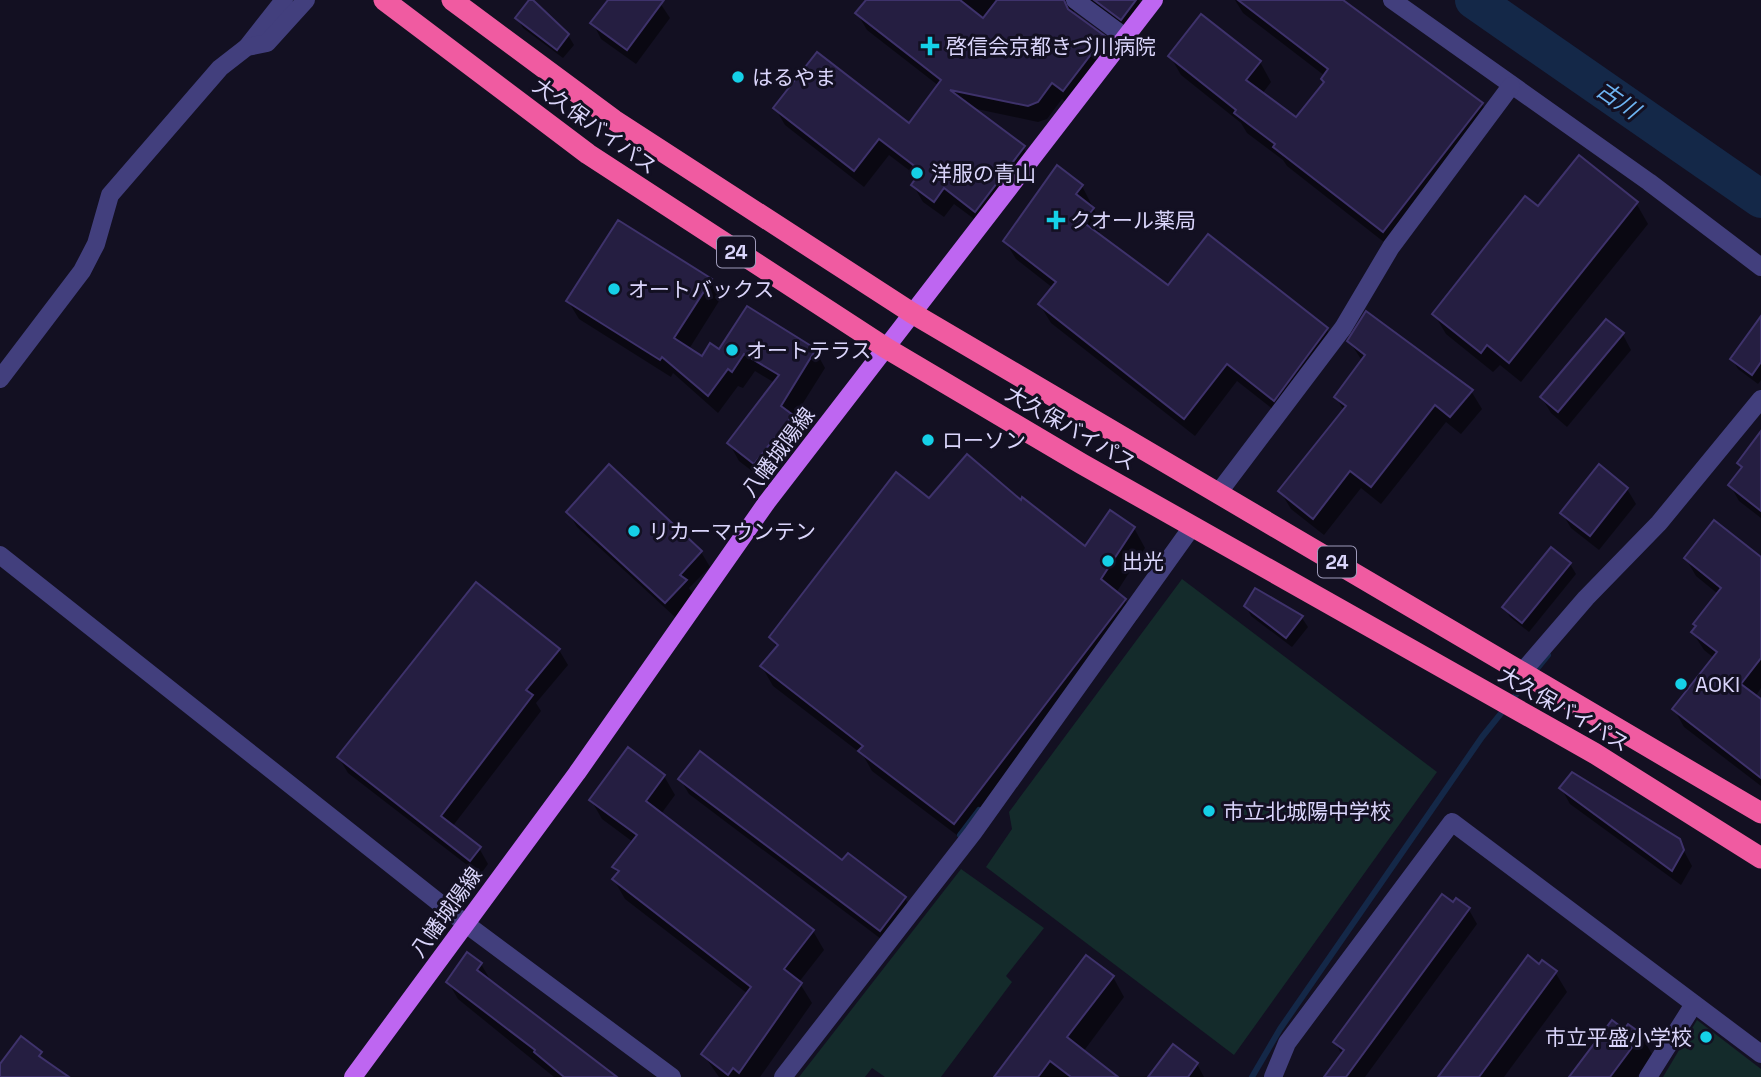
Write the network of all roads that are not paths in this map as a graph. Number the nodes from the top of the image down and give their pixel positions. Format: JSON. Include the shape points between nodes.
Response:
{"nodes":[{"id":1,"x":284,"y":0,"type":"edge"},
{"id":2,"x":306,"y":0,"type":"edge"},
{"id":3,"x":384,"y":0,"type":"edge"},
{"id":4,"x":452,"y":0,"type":"edge"},
{"id":5,"x":1075,"y":0,"type":"edge"},
{"id":6,"x":1154,"y":0,"type":"edge"},
{"id":7,"x":1392,"y":0,"type":"edge"},
{"id":8,"x":1125,"y":37,"type":"junction"},
{"id":9,"x":247,"y":47,"type":"junction"},
{"id":10,"x":1511,"y":86,"type":"junction"},
{"id":11,"x":1761,"y":267,"type":"edge"},
{"id":12,"x":912,"y":313,"type":"junction"},
{"id":13,"x":886,"y":348,"type":"junction"},
{"id":14,"x":0,"y":379,"type":"edge"},
{"id":15,"x":1761,"y":399,"type":"edge"},
{"id":16,"x":1219,"y":492,"type":"junction"},
{"id":17,"x":1192,"y":527,"type":"junction"},
{"id":18,"x":0,"y":555,"type":"edge"},
{"id":19,"x":1523,"y":671,"type":"junction"},
{"id":20,"x":1761,"y":813,"type":"edge"},
{"id":21,"x":1761,"y":858,"type":"edge"},
{"id":22,"x":466,"y":924,"type":"junction"},
{"id":23,"x":1694,"y":1004,"type":"junction"},
{"id":24,"x":1761,"y":1054,"type":"edge"},
{"id":25,"x":353,"y":1077,"type":"edge"},
{"id":26,"x":672,"y":1077,"type":"edge"},
{"id":27,"x":783,"y":1077,"type":"edge"},
{"id":28,"x":1273,"y":1077,"type":"edge"},
{"id":29,"x":1648,"y":1077,"type":"edge"}],
"edges":[{"from":1,"to":9,"type":"street"},
{"from":2,"to":9,"type":"street","via":[[267,43]]},
{"from":3,"to":13,"type":"highway","name":"大久保バイパス","number":"24","via":[[588,154]]},
{"from":4,"to":12,"type":"highway","name":"大久保バイパス","number":"24","via":[[614,120]]},
{"from":5,"to":8,"type":"street"},
{"from":6,"to":8,"type":"main road","name":"八幡城陽線"},
{"from":7,"to":10,"type":"street"},
{"from":8,"to":12,"type":"main road","name":"八幡城陽線"},
{"from":9,"to":14,"type":"street","via":[[220,68],[110,195],[96,244],[82,271]]},
{"from":10,"to":11,"type":"street"},
{"from":10,"to":16,"type":"street","via":[[1391,247],[1343,328]]},
{"from":12,"to":13,"type":"main road","name":"八幡城陽線"},
{"from":12,"to":16,"type":"highway","name":"大久保バイパス","number":"24"},
{"from":13,"to":17,"type":"highway","name":"大久保バイパス","number":"24"},
{"from":13,"to":22,"type":"main road","name":"八幡城陽線","via":[[767,502]]},
{"from":15,"to":19,"type":"street","via":[[1659,523]]},
{"from":16,"to":19,"type":"highway","name":"大久保バイパス","number":"24"},
{"from":17,"to":21,"type":"highway","name":"大久保バイパス","number":"24","via":[[1594,754]]},
{"from":17,"to":27,"type":"street","via":[[973,833]]},
{"from":18,"to":22,"type":"street"},
{"from":19,"to":20,"type":"highway","name":"大久保バイパス","number":"24"},
{"from":22,"to":25,"type":"main road","name":"八幡城陽線"},
{"from":22,"to":26,"type":"street"},
{"from":23,"to":24,"type":"street"},
{"from":23,"to":28,"type":"street","via":[[1452,822],[1287,1043]]},
{"from":23,"to":29,"type":"street"}]}
